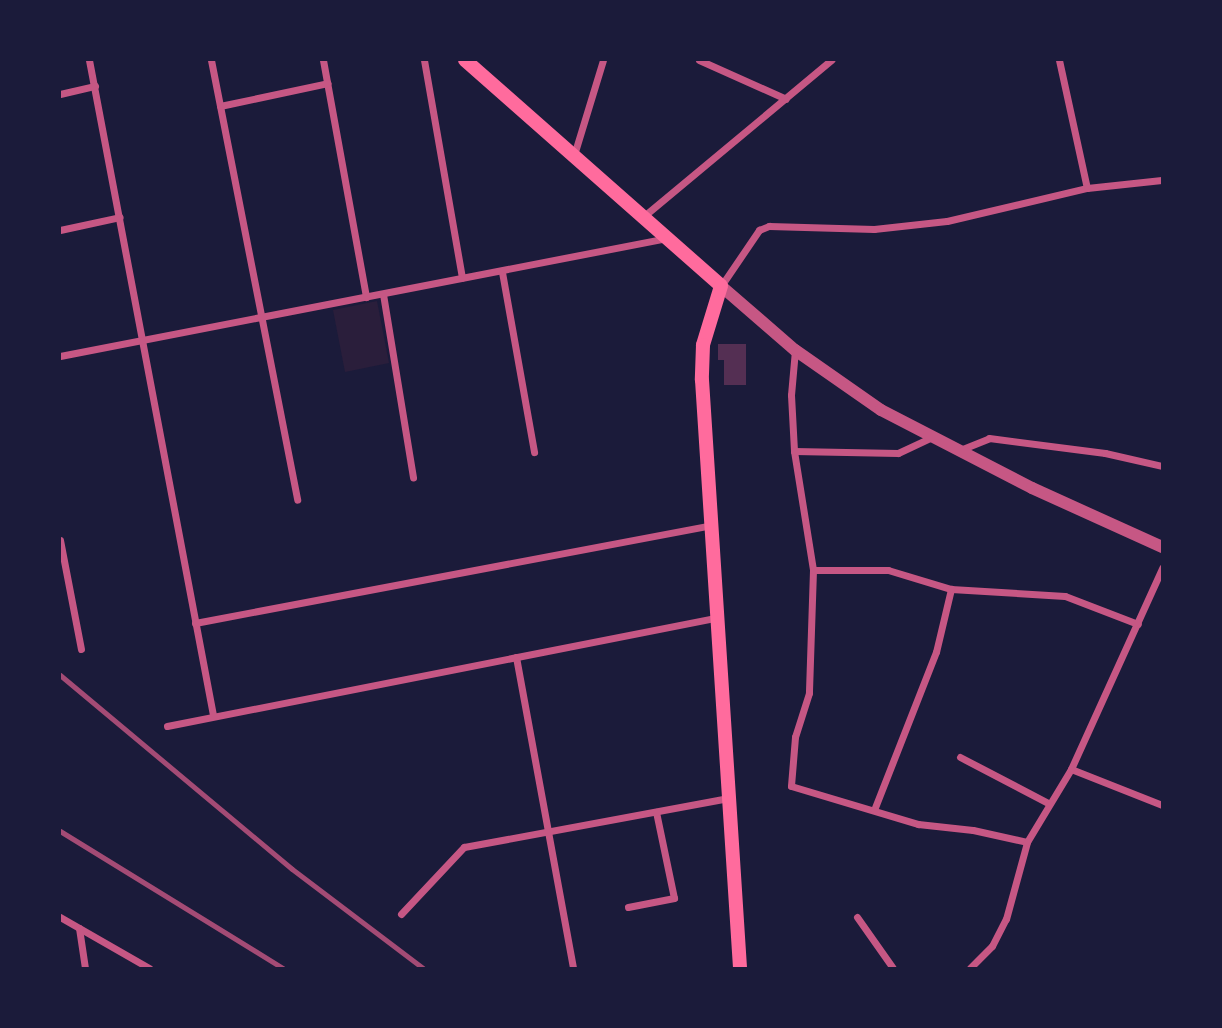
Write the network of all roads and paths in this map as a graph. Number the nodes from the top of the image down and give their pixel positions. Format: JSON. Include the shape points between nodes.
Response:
{"nodes":[{"id":1,"x":89,"y":60,"type":"edge"},
{"id":2,"x":211,"y":60,"type":"edge"},
{"id":3,"x":324,"y":60,"type":"edge"},
{"id":4,"x":424,"y":60,"type":"edge"},
{"id":5,"x":465,"y":60,"type":"edge"},
{"id":6,"x":603,"y":60,"type":"edge"},
{"id":7,"x":699,"y":60,"type":"edge"},
{"id":8,"x":831,"y":60,"type":"edge"},
{"id":9,"x":1059,"y":60,"type":"edge"},
{"id":10,"x":328,"y":83,"type":"junction"},
{"id":11,"x":94,"y":86,"type":"junction"},
{"id":12,"x":60,"y":94,"type":"edge"},
{"id":13,"x":786,"y":99,"type":"junction"},
{"id":14,"x":220,"y":106,"type":"junction"},
{"id":15,"x":574,"y":155,"type":"junction"},
{"id":16,"x":1163,"y":180,"type":"edge"},
{"id":17,"x":1087,"y":188,"type":"junction"},
{"id":18,"x":645,"y":216,"type":"junction"},
{"id":19,"x":120,"y":217,"type":"junction"},
{"id":20,"x":60,"y":230,"type":"edge"},
{"id":21,"x":669,"y":238,"type":"junction"},
{"id":22,"x":502,"y":272,"type":"junction"},
{"id":23,"x":462,"y":278,"type":"junction"},
{"id":24,"x":722,"y":286,"type":"junction"},
{"id":25,"x":383,"y":293,"type":"junction"},
{"id":26,"x":366,"y":297,"type":"junction"},
{"id":27,"x":262,"y":317,"type":"junction"},
{"id":28,"x":144,"y":340,"type":"junction"},
{"id":29,"x":795,"y":350,"type":"junction"},
{"id":30,"x":60,"y":356,"type":"edge"},
{"id":31,"x":934,"y":437,"type":"junction"},
{"id":32,"x":960,"y":450,"type":"junction"},
{"id":33,"x":794,"y":451,"type":"junction"},
{"id":34,"x":534,"y":452,"type":"dead end"},
{"id":35,"x":1163,"y":466,"type":"edge"},
{"id":36,"x":413,"y":478,"type":"dead end"},
{"id":37,"x":296,"y":500,"type":"dead end"},
{"id":38,"x":713,"y":525,"type":"junction"},
{"id":39,"x":60,"y":540,"type":"edge"},
{"id":40,"x":1163,"y":547,"type":"edge"},
{"id":41,"x":1163,"y":568,"type":"edge"},
{"id":42,"x":813,"y":570,"type":"junction"},
{"id":43,"x":951,"y":589,"type":"junction"},
{"id":44,"x":715,"y":618,"type":"junction"},
{"id":45,"x":195,"y":623,"type":"junction"},
{"id":46,"x":1138,"y":624,"type":"junction"},
{"id":47,"x":81,"y":649,"type":"dead end"},
{"id":48,"x":516,"y":657,"type":"junction"},
{"id":49,"x":213,"y":715,"type":"junction"},
{"id":50,"x":167,"y":726,"type":"dead end"},
{"id":51,"x":960,"y":757,"type":"dead end"},
{"id":52,"x":1070,"y":769,"type":"junction"},
{"id":53,"x":728,"y":798,"type":"junction"},
{"id":54,"x":1048,"y":803,"type":"junction"},
{"id":55,"x":1163,"y":806,"type":"edge"},
{"id":56,"x":874,"y":810,"type":"junction"},
{"id":57,"x":656,"y":812,"type":"junction"},
{"id":58,"x":550,"y":833,"type":"junction"},
{"id":59,"x":1027,"y":842,"type":"junction"},
{"id":60,"x":628,"y":907,"type":"dead end"},
{"id":61,"x":401,"y":914,"type":"dead end"},
{"id":62,"x":857,"y":916,"type":"dead end"},
{"id":63,"x":60,"y":917,"type":"edge"},
{"id":64,"x":79,"y":928,"type":"junction"},
{"id":65,"x":85,"y":968,"type":"edge"},
{"id":66,"x":149,"y":968,"type":"edge"},
{"id":67,"x":573,"y":968,"type":"edge"},
{"id":68,"x":740,"y":968,"type":"edge"},
{"id":69,"x":893,"y":968,"type":"edge"},
{"id":70,"x":970,"y":968,"type":"edge"}],
"edges":[{"from":1,"to":11,"type":"street"},
{"from":2,"to":14,"type":"street"},
{"from":3,"to":10,"type":"street"},
{"from":4,"to":23,"type":"street"},
{"from":5,"to":15,"type":"main road"},
{"from":6,"to":15,"type":"street"},
{"from":7,"to":13,"type":"street"},
{"from":8,"to":13,"type":"street"},
{"from":9,"to":17,"type":"street"},
{"from":10,"to":14,"type":"street"},
{"from":10,"to":26,"type":"street"},
{"from":11,"to":12,"type":"street"},
{"from":11,"to":19,"type":"street"},
{"from":13,"to":18,"type":"street"},
{"from":14,"to":27,"type":"street"},
{"from":15,"to":18,"type":"main road"},
{"from":16,"to":17,"type":"street"},
{"from":17,"to":24,"type":"street","via":[[947,220],[874,229],[769,226],[759,230]]},
{"from":18,"to":21,"type":"main road"},
{"from":19,"to":20,"type":"street"},
{"from":19,"to":28,"type":"street"},
{"from":21,"to":22,"type":"street"},
{"from":21,"to":24,"type":"main road"},
{"from":22,"to":23,"type":"street"},
{"from":22,"to":34,"type":"street"},
{"from":23,"to":25,"type":"street"},
{"from":24,"to":29,"type":"street"},
{"from":24,"to":38,"type":"main road","via":[[703,345],[702,369]]},
{"from":25,"to":26,"type":"street"},
{"from":25,"to":36,"type":"street"},
{"from":26,"to":27,"type":"street"},
{"from":27,"to":28,"type":"street"},
{"from":27,"to":37,"type":"street"},
{"from":28,"to":30,"type":"street"},
{"from":28,"to":45,"type":"street"},
{"from":29,"to":31,"type":"street","via":[[881,410]]},
{"from":29,"to":33,"type":"street","via":[[791,395]]},
{"from":31,"to":32,"type":"street"},
{"from":31,"to":33,"type":"street","via":[[898,453]]},
{"from":32,"to":35,"type":"street","via":[[989,438],[1105,453]]},
{"from":32,"to":40,"type":"street"},
{"from":33,"to":42,"type":"street"},
{"from":38,"to":44,"type":"main road"},
{"from":38,"to":45,"type":"street"},
{"from":39,"to":47,"type":"street"},
{"from":41,"to":46,"type":"street"},
{"from":42,"to":43,"type":"street","via":[[888,570]]},
{"from":42,"to":56,"type":"street","via":[[809,693],[795,737],[791,786]]},
{"from":43,"to":46,"type":"street","via":[[1065,596]]},
{"from":43,"to":56,"type":"street","via":[[936,652]]},
{"from":44,"to":48,"type":"street"},
{"from":44,"to":53,"type":"main road"},
{"from":45,"to":49,"type":"street"},
{"from":46,"to":52,"type":"street"},
{"from":48,"to":49,"type":"street"},
{"from":48,"to":58,"type":"street"},
{"from":49,"to":50,"type":"street"},
{"from":51,"to":54,"type":"street"},
{"from":52,"to":54,"type":"street"},
{"from":52,"to":55,"type":"street"},
{"from":53,"to":57,"type":"street"},
{"from":53,"to":68,"type":"main road"},
{"from":54,"to":59,"type":"street"},
{"from":56,"to":59,"type":"street","via":[[918,824]]},
{"from":57,"to":58,"type":"street"},
{"from":57,"to":60,"type":"street","via":[[674,898]]},
{"from":58,"to":61,"type":"street","via":[[464,847]]},
{"from":58,"to":67,"type":"street"},
{"from":59,"to":70,"type":"street","via":[[1006,919],[992,946]]},
{"from":62,"to":69,"type":"street"},
{"from":63,"to":64,"type":"street"},
{"from":64,"to":65,"type":"street"},
{"from":64,"to":66,"type":"street"}]}
